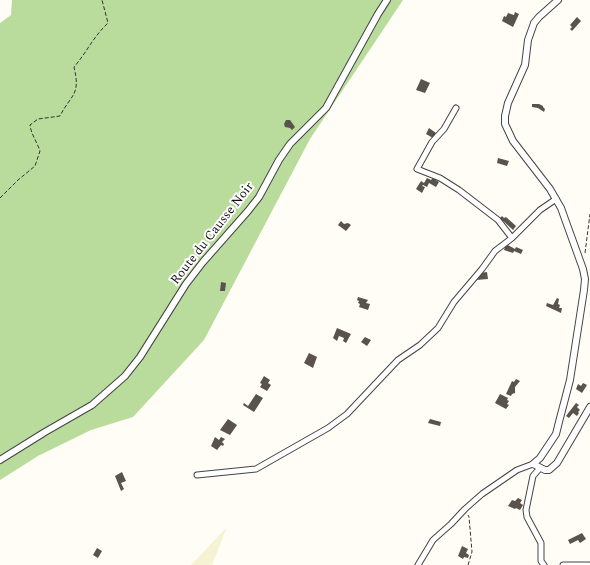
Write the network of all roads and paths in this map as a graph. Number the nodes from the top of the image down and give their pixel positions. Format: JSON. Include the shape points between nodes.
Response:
{"nodes":[{"id":1,"x":102,"y":0,"type":"edge"},
{"id":2,"x":387,"y":0,"type":"edge"},
{"id":3,"x":558,"y":0,"type":"edge"},
{"id":4,"x":456,"y":108,"type":"dead end"},
{"id":5,"x":0,"y":198,"type":"edge"},
{"id":6,"x":556,"y":199,"type":"junction"},
{"id":7,"x":590,"y":214,"type":"edge"},
{"id":8,"x":512,"y":238,"type":"junction"},
{"id":9,"x":584,"y":256,"type":"dead end"},
{"id":10,"x":590,"y":407,"type":"edge"},
{"id":11,"x":0,"y":460,"type":"edge"},
{"id":12,"x":533,"y":464,"type":"junction"},
{"id":13,"x":540,"y":468,"type":"junction"},
{"id":14,"x":197,"y":475,"type":"dead end"},
{"id":15,"x":465,"y":509,"type":"junction"},
{"id":16,"x":418,"y":565,"type":"edge"},
{"id":17,"x":468,"y":565,"type":"edge"},
{"id":18,"x":543,"y":565,"type":"edge"},
{"id":19,"x":563,"y":565,"type":"edge"},
{"id":20,"x":589,"y":565,"type":"edge"}],
"edges":[{"from":1,"to":5,"type":"path","via":[[108,23],[98,32],[74,67],[77,79],[76,92],[60,116],[38,119],[30,125],[40,151],[35,166]]},
{"from":2,"to":11,"type":"street","name":"Route du Causse Noir","via":[[326,108],[290,144],[259,197],[186,284],[140,357],[125,376],[92,405]]},
{"from":3,"to":6,"type":"street","via":[[534,23],[528,40],[525,65],[504,116],[513,141]]},
{"from":4,"to":8,"type":"street","via":[[417,168],[440,178],[458,190],[498,220]]},
{"from":6,"to":8,"type":"street","via":[[540,210]]},
{"from":6,"to":12,"type":"street","via":[[585,279],[570,380],[560,422],[556,434]]},
{"from":7,"to":9,"type":"path"},
{"from":8,"to":14,"type":"street","via":[[495,251],[454,302],[438,328],[420,345],[398,360],[347,414],[328,428],[256,469]]},
{"from":10,"to":13,"type":"street","via":[[558,462],[549,470]]},
{"from":12,"to":13,"type":"street"},
{"from":12,"to":15,"type":"street","via":[[517,470]]},
{"from":13,"to":18,"type":"street","via":[[533,476],[526,517],[541,543]]},
{"from":15,"to":16,"type":"street","via":[[434,540]]},
{"from":15,"to":17,"type":"path","via":[[469,517],[472,552]]},
{"from":19,"to":20,"type":"street"}]}
